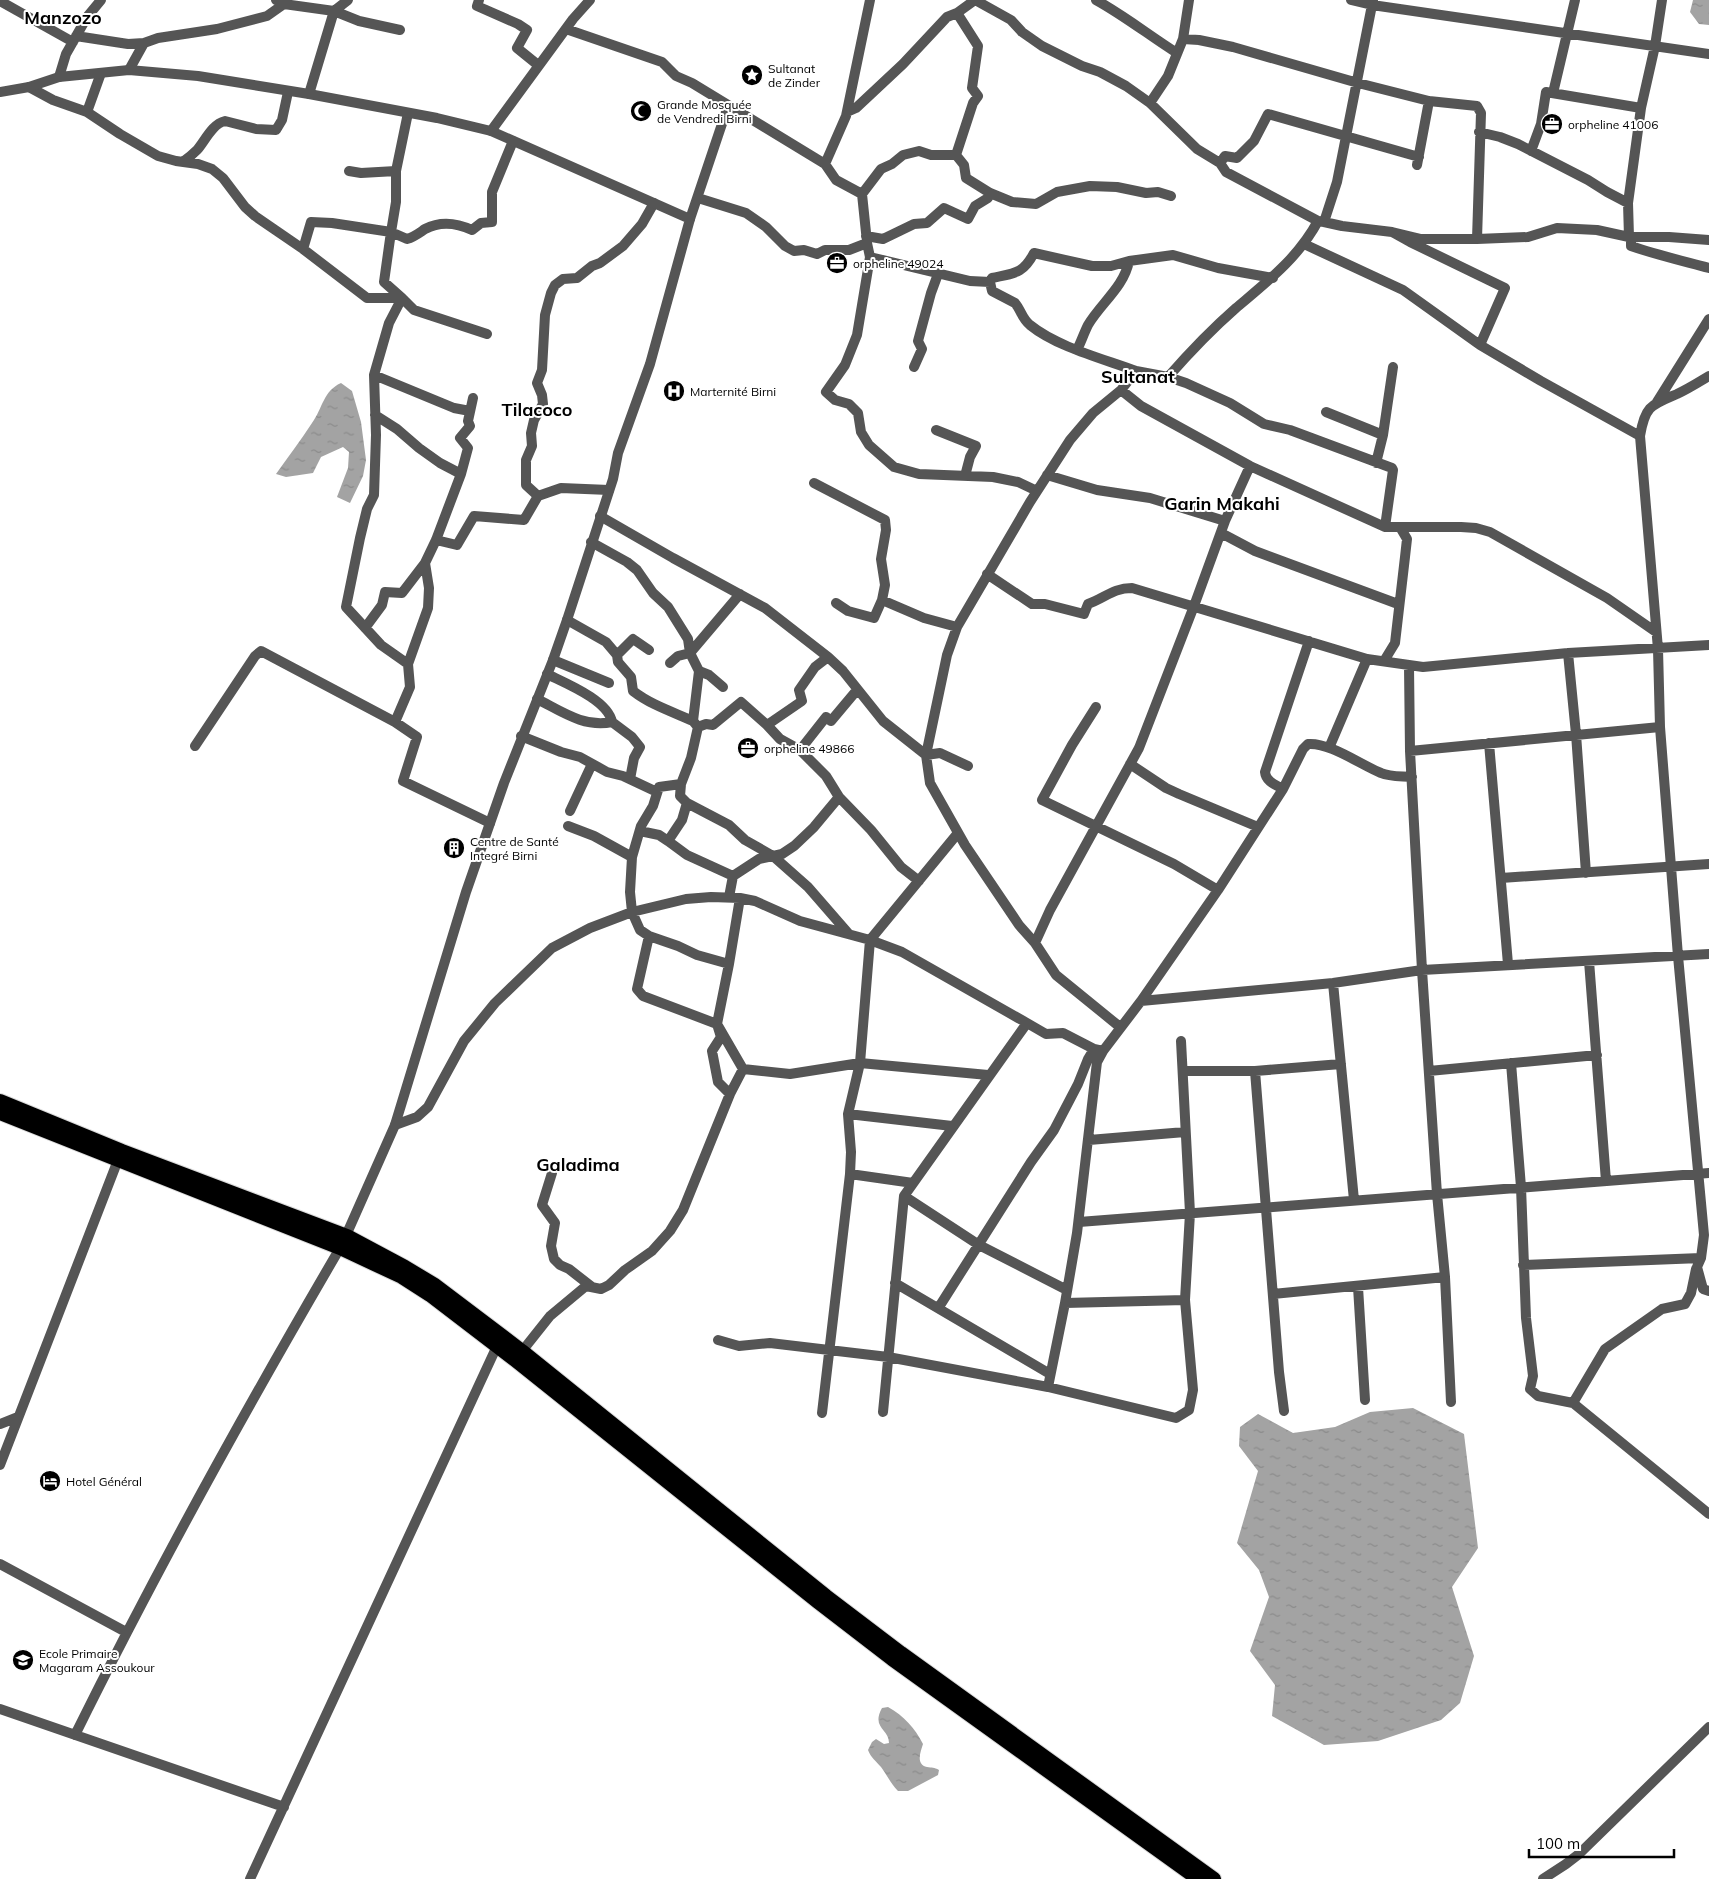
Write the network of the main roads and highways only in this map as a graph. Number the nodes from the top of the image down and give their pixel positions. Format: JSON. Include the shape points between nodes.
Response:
{"nodes":[{"id":1,"x":0,"y":1102,"type":"edge"},
{"id":2,"x":0,"y":1113,"type":"edge"},
{"id":3,"x":343,"y":1242,"type":"junction"},
{"id":4,"x":482,"y":1326,"type":"junction"},
{"id":5,"x":519,"y":1356,"type":"junction"},
{"id":6,"x":1198,"y":1879,"type":"edge"},
{"id":7,"x":1214,"y":1879,"type":"edge"}],
"edges":[{"from":1,"to":3,"type":"highway"},
{"from":2,"to":3,"type":"highway"},
{"from":3,"to":4,"type":"highway"},
{"from":4,"to":5,"type":"highway"},
{"from":4,"to":5,"type":"highway","via":[[497,1346]]},
{"from":5,"to":6,"type":"highway","via":[[892,1659]]},
{"from":5,"to":7,"type":"highway","via":[[909,1659]]}]}
